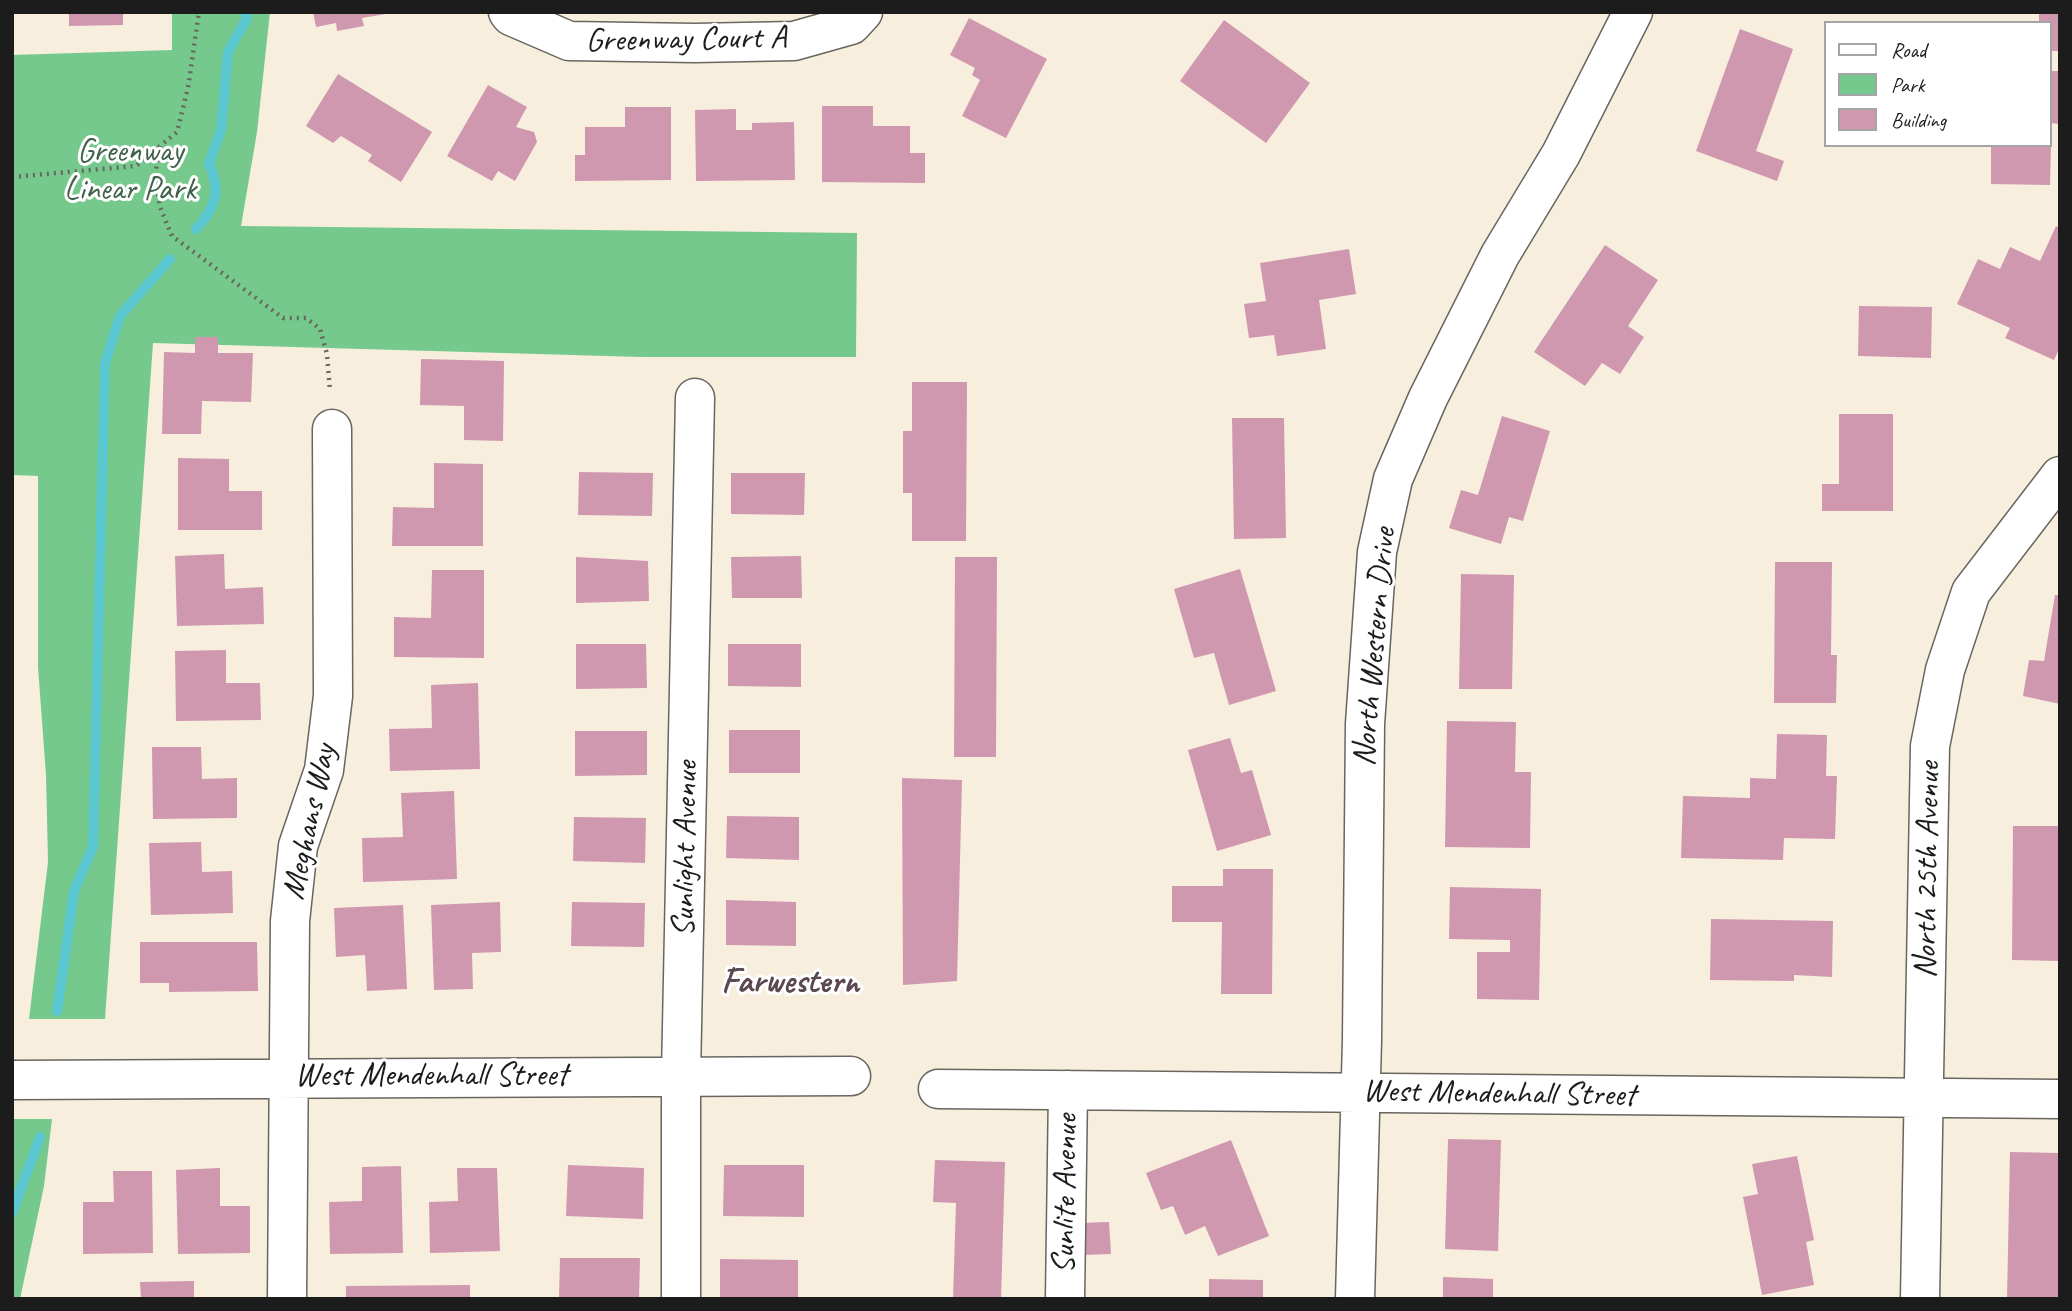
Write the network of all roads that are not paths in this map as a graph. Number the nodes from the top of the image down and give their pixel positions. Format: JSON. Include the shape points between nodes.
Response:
{"nodes":[{"id":1,"x":508,"y":12,"type":"edge"},
{"id":2,"x":863,"y":12,"type":"edge"},
{"id":3,"x":1633,"y":12,"type":"edge"},
{"id":4,"x":695,"y":398,"type":"dead end"},
{"id":5,"x":332,"y":429,"type":"road end"},
{"id":6,"x":2060,"y":476,"type":"edge"},
{"id":7,"x":681,"y":1075,"type":"junction"},
{"id":8,"x":850,"y":1076,"type":"dead end"},
{"id":9,"x":288,"y":1077,"type":"junction"},
{"id":10,"x":12,"y":1080,"type":"edge"},
{"id":11,"x":938,"y":1088,"type":"dead end"},
{"id":12,"x":1068,"y":1090,"type":"junction"},
{"id":13,"x":1359,"y":1092,"type":"junction"},
{"id":14,"x":1923,"y":1098,"type":"junction"},
{"id":15,"x":2060,"y":1099,"type":"edge"},
{"id":16,"x":287,"y":1299,"type":"edge"},
{"id":17,"x":681,"y":1299,"type":"edge"},
{"id":18,"x":1065,"y":1299,"type":"edge"},
{"id":19,"x":1355,"y":1299,"type":"edge"},
{"id":20,"x":1920,"y":1299,"type":"edge"}],
"edges":[{"from":1,"to":2,"type":"street","name":"Greenway Court A","via":[[569,41],[695,43],[794,41],[850,25]]},
{"from":3,"to":13,"type":"street","name":"North Western Drive","via":[[1561,154],[1494,267],[1428,398],[1393,480],[1377,552],[1365,724]]},
{"from":4,"to":7,"type":"street","name":"Sunlight Avenue"},
{"from":5,"to":9,"type":"street","name":"Meghans Way","via":[[333,696],[324,770],[298,846],[290,921]]},
{"from":6,"to":14,"type":"street","name":"North 25th Avenue","via":[[1971,592],[1945,670],[1930,746]]},
{"from":7,"to":8,"type":"street","name":"West Mendenhall Street"},
{"from":7,"to":9,"type":"street","name":"West Mendenhall Street"},
{"from":7,"to":17,"type":"street","name":"Sunlight Avenue"},
{"from":9,"to":10,"type":"street","name":"West Mendenhall Street"},
{"from":9,"to":16,"type":"street","name":"Meghans Way"},
{"from":11,"to":12,"type":"street","name":"West Mendenhall Street"},
{"from":12,"to":13,"type":"street","name":"West Mendenhall Street"},
{"from":12,"to":18,"type":"street","name":"Sunlite Avenue"},
{"from":13,"to":14,"type":"street","name":"West Mendenhall Street"},
{"from":13,"to":19,"type":"street","name":"North Western Drive"},
{"from":14,"to":15,"type":"street","name":"West Mendenhall Street"},
{"from":14,"to":20,"type":"street","name":"North 25th Avenue"}]}
